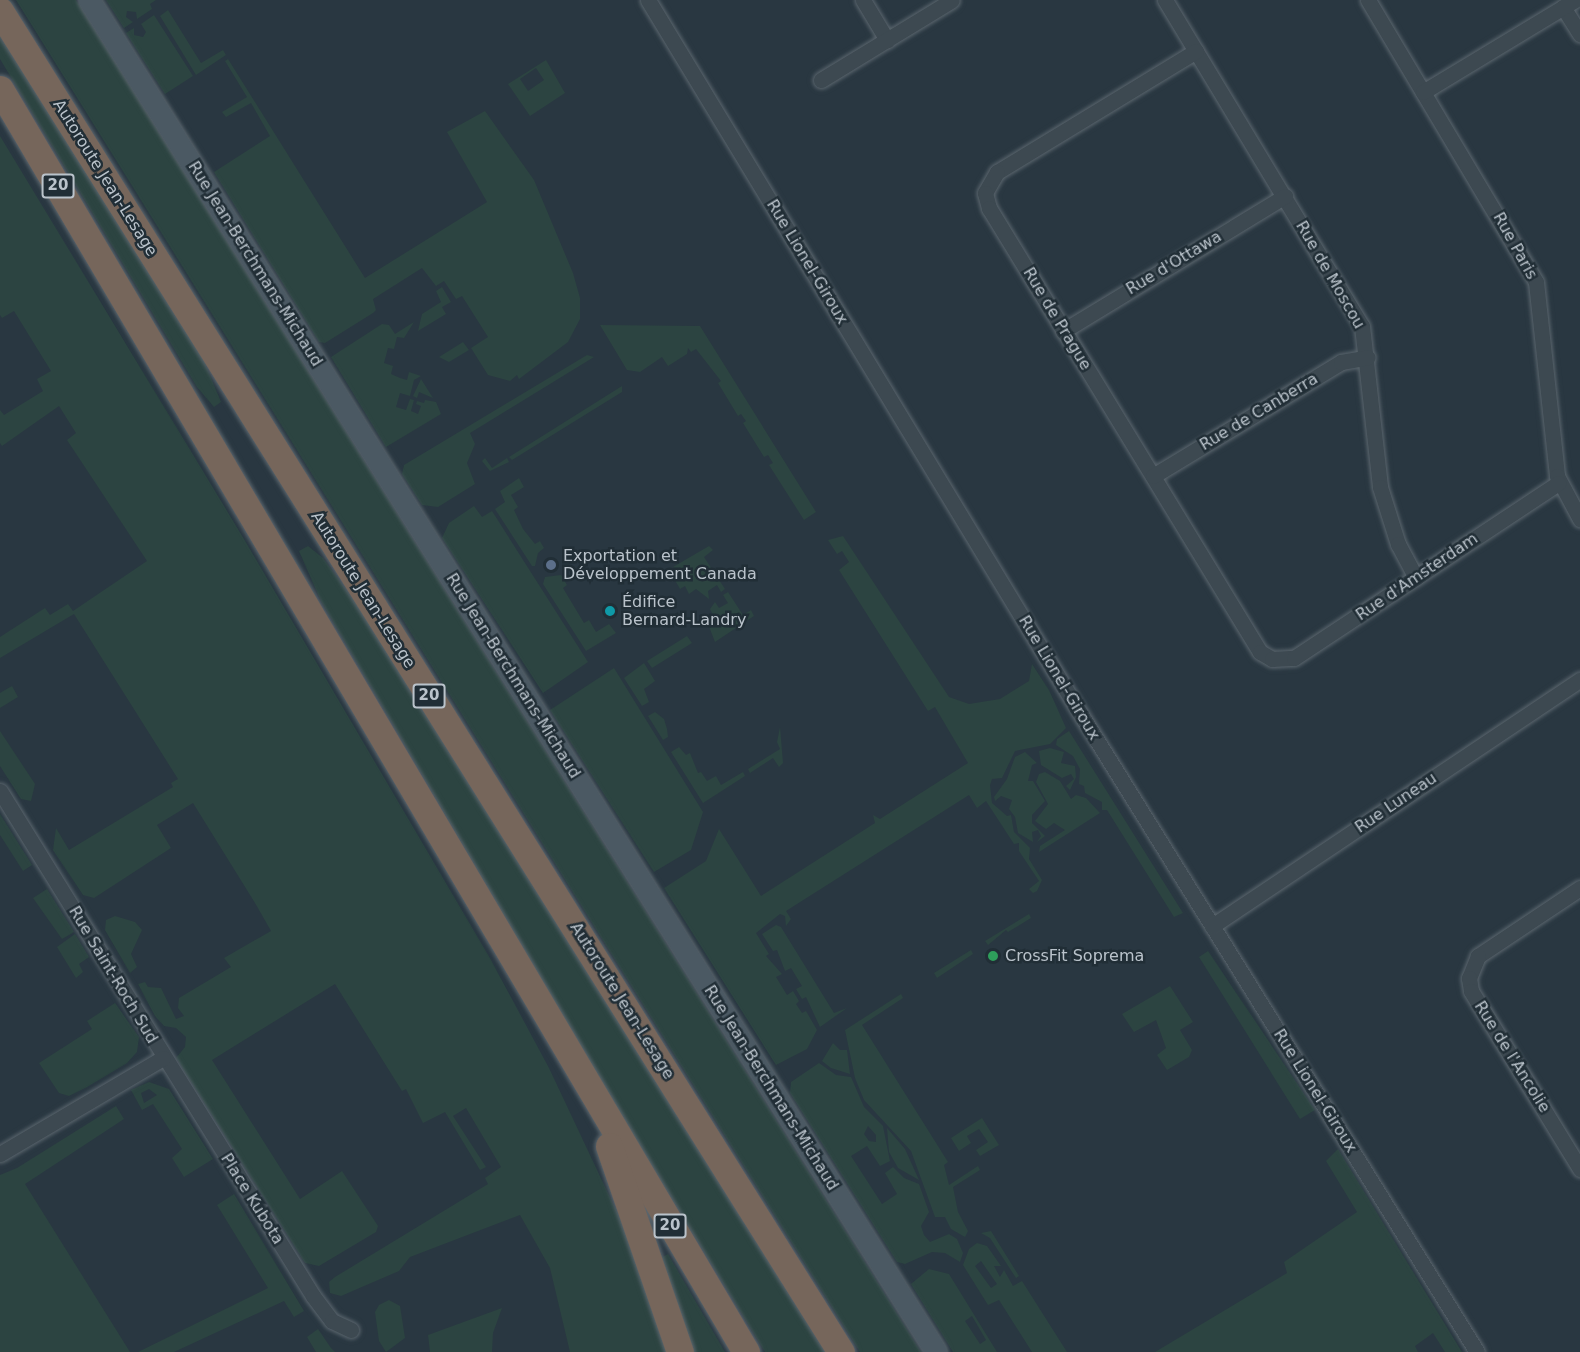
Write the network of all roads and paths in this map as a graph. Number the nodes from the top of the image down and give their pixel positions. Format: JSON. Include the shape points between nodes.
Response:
{"nodes":[{"id":1,"x":89,"y":0,"type":"edge"},
{"id":2,"x":648,"y":0,"type":"edge"},
{"id":3,"x":863,"y":0,"type":"edge"},
{"id":4,"x":952,"y":0,"type":"edge"},
{"id":5,"x":1165,"y":0,"type":"edge"},
{"id":6,"x":1368,"y":0,"type":"edge"},
{"id":7,"x":1569,"y":4,"type":"edge"},
{"id":8,"x":0,"y":11,"type":"edge"},
{"id":9,"x":1580,"y":34,"type":"edge"},
{"id":10,"x":887,"y":40,"type":"junction"},
{"id":11,"x":1196,"y":51,"type":"junction"},
{"id":12,"x":821,"y":80,"type":"dead end"},
{"id":13,"x":0,"y":89,"type":"edge"},
{"id":14,"x":1423,"y":93,"type":"junction"},
{"id":15,"x":1285,"y":196,"type":"junction"},
{"id":16,"x":1064,"y":331,"type":"junction"},
{"id":17,"x":1368,"y":357,"type":"junction"},
{"id":18,"x":1153,"y":476,"type":"junction"},
{"id":19,"x":1558,"y":483,"type":"junction"},
{"id":20,"x":1580,"y":519,"type":"edge"},
{"id":21,"x":1416,"y":578,"type":"junction"},
{"id":22,"x":1272,"y":659,"type":"joint"},
{"id":23,"x":1580,"y":680,"type":"edge"},
{"id":24,"x":0,"y":791,"type":"edge"},
{"id":25,"x":1580,"y":888,"type":"edge"},
{"id":26,"x":1212,"y":926,"type":"junction"},
{"id":27,"x":163,"y":1058,"type":"junction"},
{"id":28,"x":594,"y":1099,"type":"junction"},
{"id":29,"x":0,"y":1154,"type":"edge"},
{"id":30,"x":1580,"y":1168,"type":"edge"},
{"id":31,"x":351,"y":1330,"type":"dead end"},
{"id":32,"x":680,"y":1352,"type":"edge"},
{"id":33,"x":746,"y":1352,"type":"edge"},
{"id":34,"x":841,"y":1352,"type":"edge"},
{"id":35,"x":936,"y":1352,"type":"edge"},
{"id":36,"x":1477,"y":1352,"type":"edge"}],
"edges":[{"from":1,"to":35,"type":"street","name":"Rue Jean-Berchmans-Michaud"},
{"from":2,"to":26,"type":"street","name":"Rue Lionel-Giroux"},
{"from":3,"to":10,"type":"street"},
{"from":4,"to":10,"type":"street"},
{"from":5,"to":11,"type":"street","name":"Rue de Moscou"},
{"from":6,"to":14,"type":"street","name":"Rue Paris"},
{"from":7,"to":9,"type":"street"},
{"from":7,"to":14,"type":"street"},
{"from":8,"to":34,"type":"highway","name":"Autoroute Jean-Lesage","number":"20"},
{"from":10,"to":12,"type":"street"},
{"from":11,"to":15,"type":"street","name":"Rue de Moscou"},
{"from":11,"to":16,"type":"street","name":"Rue de Prague","via":[[997,172],[987,185],[989,208]]},
{"from":13,"to":28,"type":"highway","number":"20"},
{"from":14,"to":19,"type":"street","name":"Rue Paris","via":[[1536,282]]},
{"from":15,"to":16,"type":"street","name":"Rue d'Ottawa"},
{"from":15,"to":17,"type":"street","name":"Rue de Moscou","via":[[1358,317]]},
{"from":16,"to":18,"type":"street","name":"Rue de Prague"},
{"from":17,"to":18,"type":"street","name":"Rue de Canberra","via":[[1341,362]]},
{"from":17,"to":21,"type":"street","name":"Rue de Moscou","via":[[1380,487],[1398,544]]},
{"from":18,"to":22,"type":"street","name":"Rue de Prague","via":[[1256,647]]},
{"from":19,"to":20,"type":"street","name":"Rue Paris"},
{"from":19,"to":21,"type":"street","name":"Rue d'Amsterdam"},
{"from":21,"to":22,"type":"street","name":"Rue d'Amsterdam","via":[[1294,658]]},
{"from":23,"to":26,"type":"street","name":"Rue Luneau"},
{"from":24,"to":27,"type":"street","name":"Rue Saint-Roch Sud"},
{"from":25,"to":30,"type":"street","name":"Rue de l'Ancolie","via":[[1478,956],[1469,978],[1471,991]]},
{"from":26,"to":36,"type":"street","name":"Rue Lionel-Giroux"},
{"from":27,"to":29,"type":"street","name":"Rue Saint-Roch Sud"},
{"from":27,"to":31,"type":"street","name":"Place Kubota","via":[[325,1314]]},
{"from":28,"to":32,"type":"highway"},
{"from":28,"to":33,"type":"highway","number":"20"}]}
